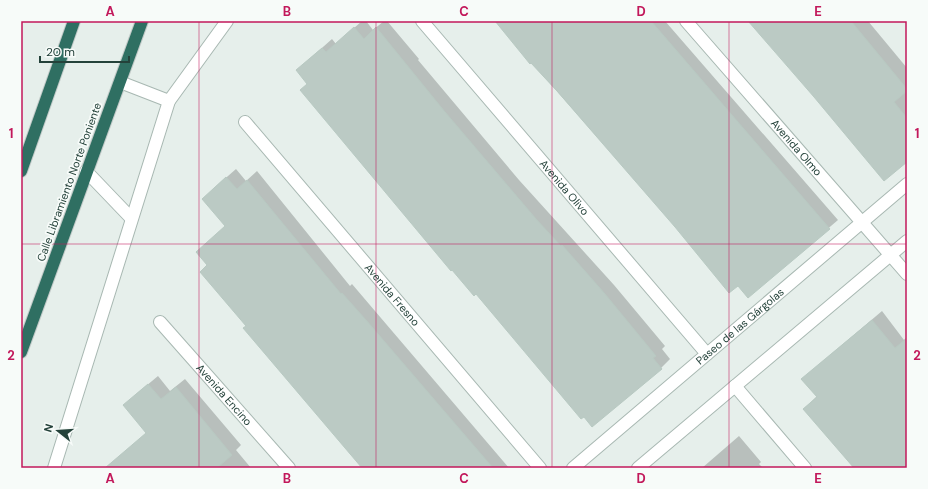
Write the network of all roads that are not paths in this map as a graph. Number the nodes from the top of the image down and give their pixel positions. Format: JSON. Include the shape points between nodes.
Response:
{"nodes":[{"id":1,"x":74,"y":21,"type":"edge"},
{"id":2,"x":142,"y":21,"type":"edge"},
{"id":3,"x":227,"y":21,"type":"edge"},
{"id":4,"x":422,"y":21,"type":"edge"},
{"id":5,"x":686,"y":21,"type":"edge"},
{"id":6,"x":120,"y":82,"type":"junction"},
{"id":7,"x":169,"y":101,"type":"junction"},
{"id":8,"x":245,"y":122,"type":"dead end"},
{"id":9,"x":21,"y":171,"type":"edge"},
{"id":10,"x":86,"y":171,"type":"junction"},
{"id":11,"x":907,"y":184,"type":"edge"},
{"id":12,"x":131,"y":218,"type":"junction"},
{"id":13,"x":862,"y":223,"type":"junction"},
{"id":14,"x":907,"y":241,"type":"edge"},
{"id":15,"x":891,"y":255,"type":"junction"},
{"id":16,"x":907,"y":274,"type":"edge"},
{"id":17,"x":160,"y":322,"type":"dead end"},
{"id":18,"x":21,"y":352,"type":"edge"},
{"id":19,"x":707,"y":354,"type":"junction"},
{"id":20,"x":735,"y":386,"type":"junction"},
{"id":21,"x":54,"y":468,"type":"edge"},
{"id":22,"x":289,"y":468,"type":"edge"},
{"id":23,"x":540,"y":468,"type":"edge"},
{"id":24,"x":573,"y":468,"type":"edge"},
{"id":25,"x":638,"y":468,"type":"edge"},
{"id":26,"x":805,"y":468,"type":"edge"}],
"edges":[{"from":1,"to":9,"type":"highway"},
{"from":2,"to":6,"type":"highway","name":"Calle Libramiento Norte Poniente"},
{"from":3,"to":7,"type":"street"},
{"from":4,"to":19,"type":"street","name":"Avenida Olivo"},
{"from":5,"to":13,"type":"street","name":"Avenida Olmo"},
{"from":6,"to":7,"type":"street"},
{"from":6,"to":10,"type":"highway","name":"Calle Libramiento Norte Poniente"},
{"from":7,"to":12,"type":"street"},
{"from":8,"to":23,"type":"street","name":"Avenida Fresno"},
{"from":10,"to":12,"type":"street"},
{"from":10,"to":18,"type":"highway","name":"Calle Libramiento Norte Poniente"},
{"from":11,"to":13,"type":"street","name":"Paseo de las Gárgolas"},
{"from":12,"to":21,"type":"street"},
{"from":13,"to":15,"type":"street","name":"Avenida Olmo"},
{"from":13,"to":19,"type":"street","name":"Paseo de las Gárgolas"},
{"from":14,"to":15,"type":"street"},
{"from":15,"to":16,"type":"street","name":"Avenida Olmo"},
{"from":15,"to":20,"type":"street"},
{"from":17,"to":22,"type":"street","name":"Avenida Encino"},
{"from":19,"to":24,"type":"street","name":"Paseo de las Gárgolas"},
{"from":20,"to":25,"type":"street"},
{"from":20,"to":26,"type":"street"}]}
